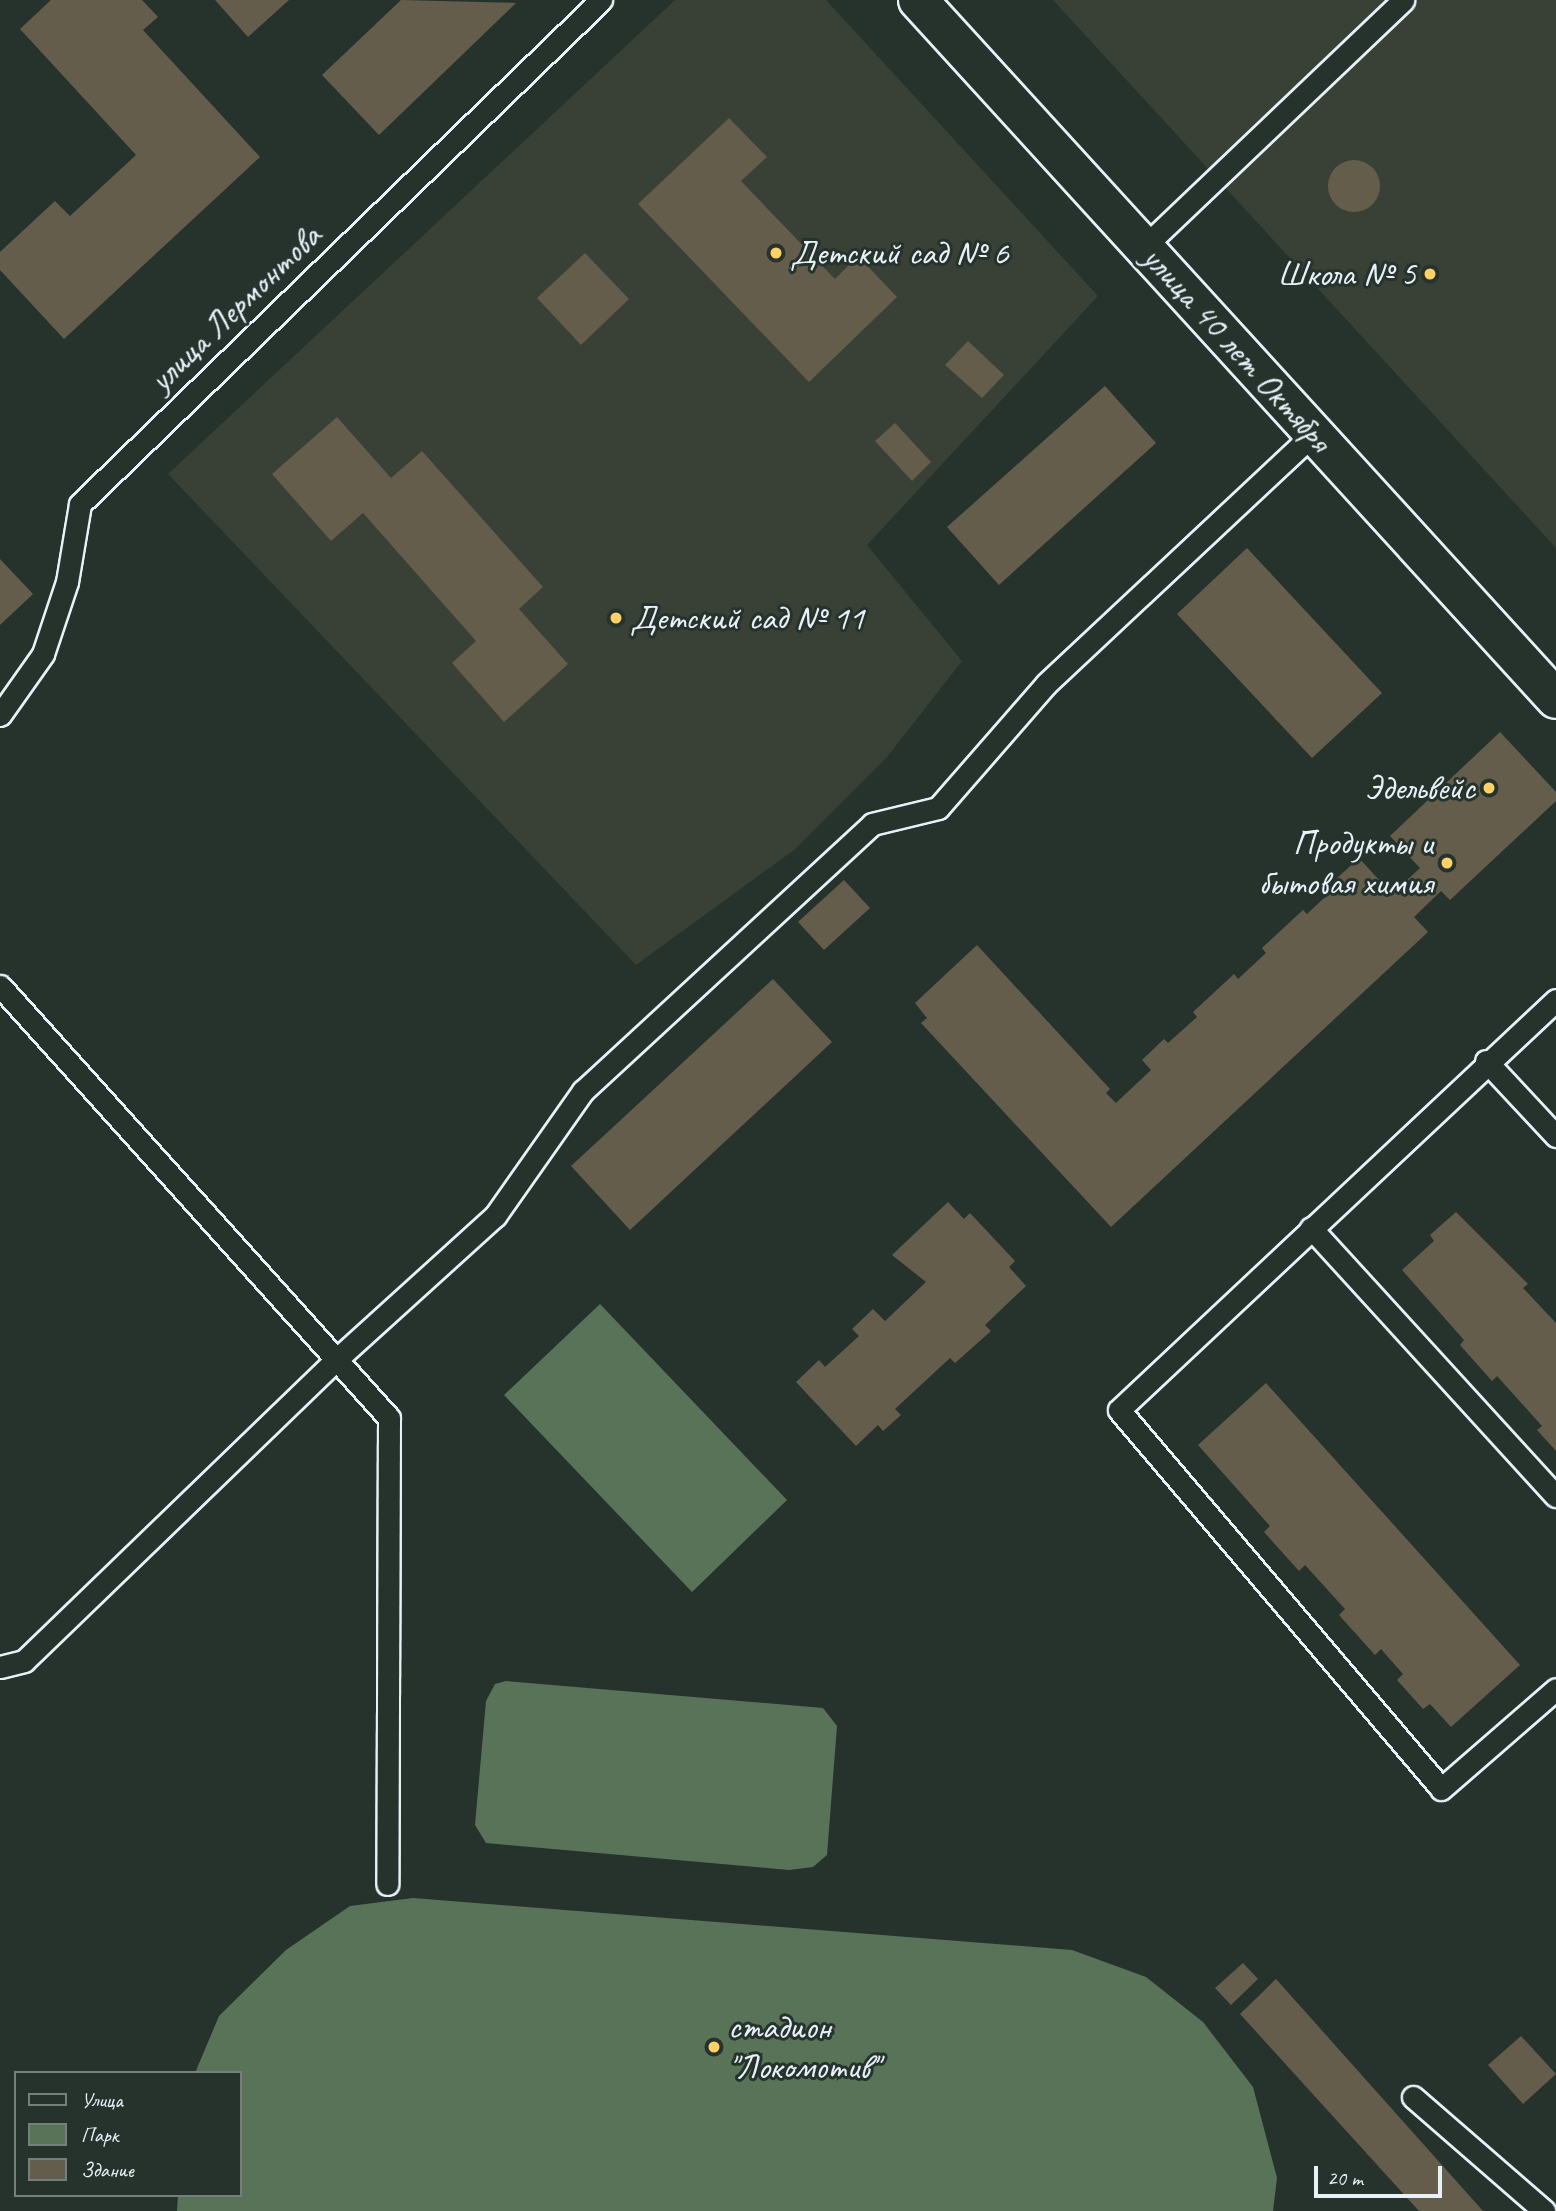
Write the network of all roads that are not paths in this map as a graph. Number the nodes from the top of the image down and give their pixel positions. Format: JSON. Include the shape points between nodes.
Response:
{"nodes":[{"id":1,"x":601,"y":0,"type":"edge"},
{"id":2,"x":918,"y":0,"type":"edge"},
{"id":3,"x":1403,"y":0,"type":"edge"},
{"id":4,"x":1144,"y":247,"type":"junction"},
{"id":5,"x":1314,"y":433,"type":"junction"},
{"id":6,"x":1556,"y":699,"type":"edge"},
{"id":7,"x":0,"y":715,"type":"edge"},
{"id":8,"x":0,"y":986,"type":"edge"},
{"id":9,"x":1556,"y":1000,"type":"edge"},
{"id":10,"x":1486,"y":1061,"type":"junction"},
{"id":11,"x":1556,"y":1136,"type":"edge"},
{"id":12,"x":1311,"y":1228,"type":"junction"},
{"id":13,"x":336,"y":1360,"type":"junction"},
{"id":14,"x":1556,"y":1496,"type":"edge"},
{"id":15,"x":0,"y":1667,"type":"edge"},
{"id":16,"x":1556,"y":1689,"type":"edge"},
{"id":17,"x":387,"y":1884,"type":"dead end"},
{"id":18,"x":1413,"y":2097,"type":"dead end"},
{"id":19,"x":1544,"y":2211,"type":"edge"}],
"edges":[{"from":1,"to":7,"type":"lane","name":"улица Лермонтова","via":[[80,504],[67,582],[43,654]]},
{"from":2,"to":4,"type":"street","name":"улица 40 лет Октября"},
{"from":3,"to":4,"type":"lane"},
{"from":4,"to":5,"type":"street","name":"улица 40 лет Октября"},
{"from":5,"to":6,"type":"street","name":"улица 40 лет Октября"},
{"from":5,"to":13,"type":"lane","via":[[1046,684],[938,808],[872,824],[583,1091],[495,1216]]},
{"from":8,"to":13,"type":"lane"},
{"from":9,"to":10,"type":"lane"},
{"from":10,"to":11,"type":"lane"},
{"from":10,"to":12,"type":"lane"},
{"from":12,"to":14,"type":"lane"},
{"from":12,"to":16,"type":"lane","via":[[1119,1410],[1441,1788]]},
{"from":13,"to":15,"type":"lane","via":[[23,1661]]},
{"from":13,"to":17,"type":"lane","via":[[389,1418]]},
{"from":18,"to":19,"type":"lane"}]}
